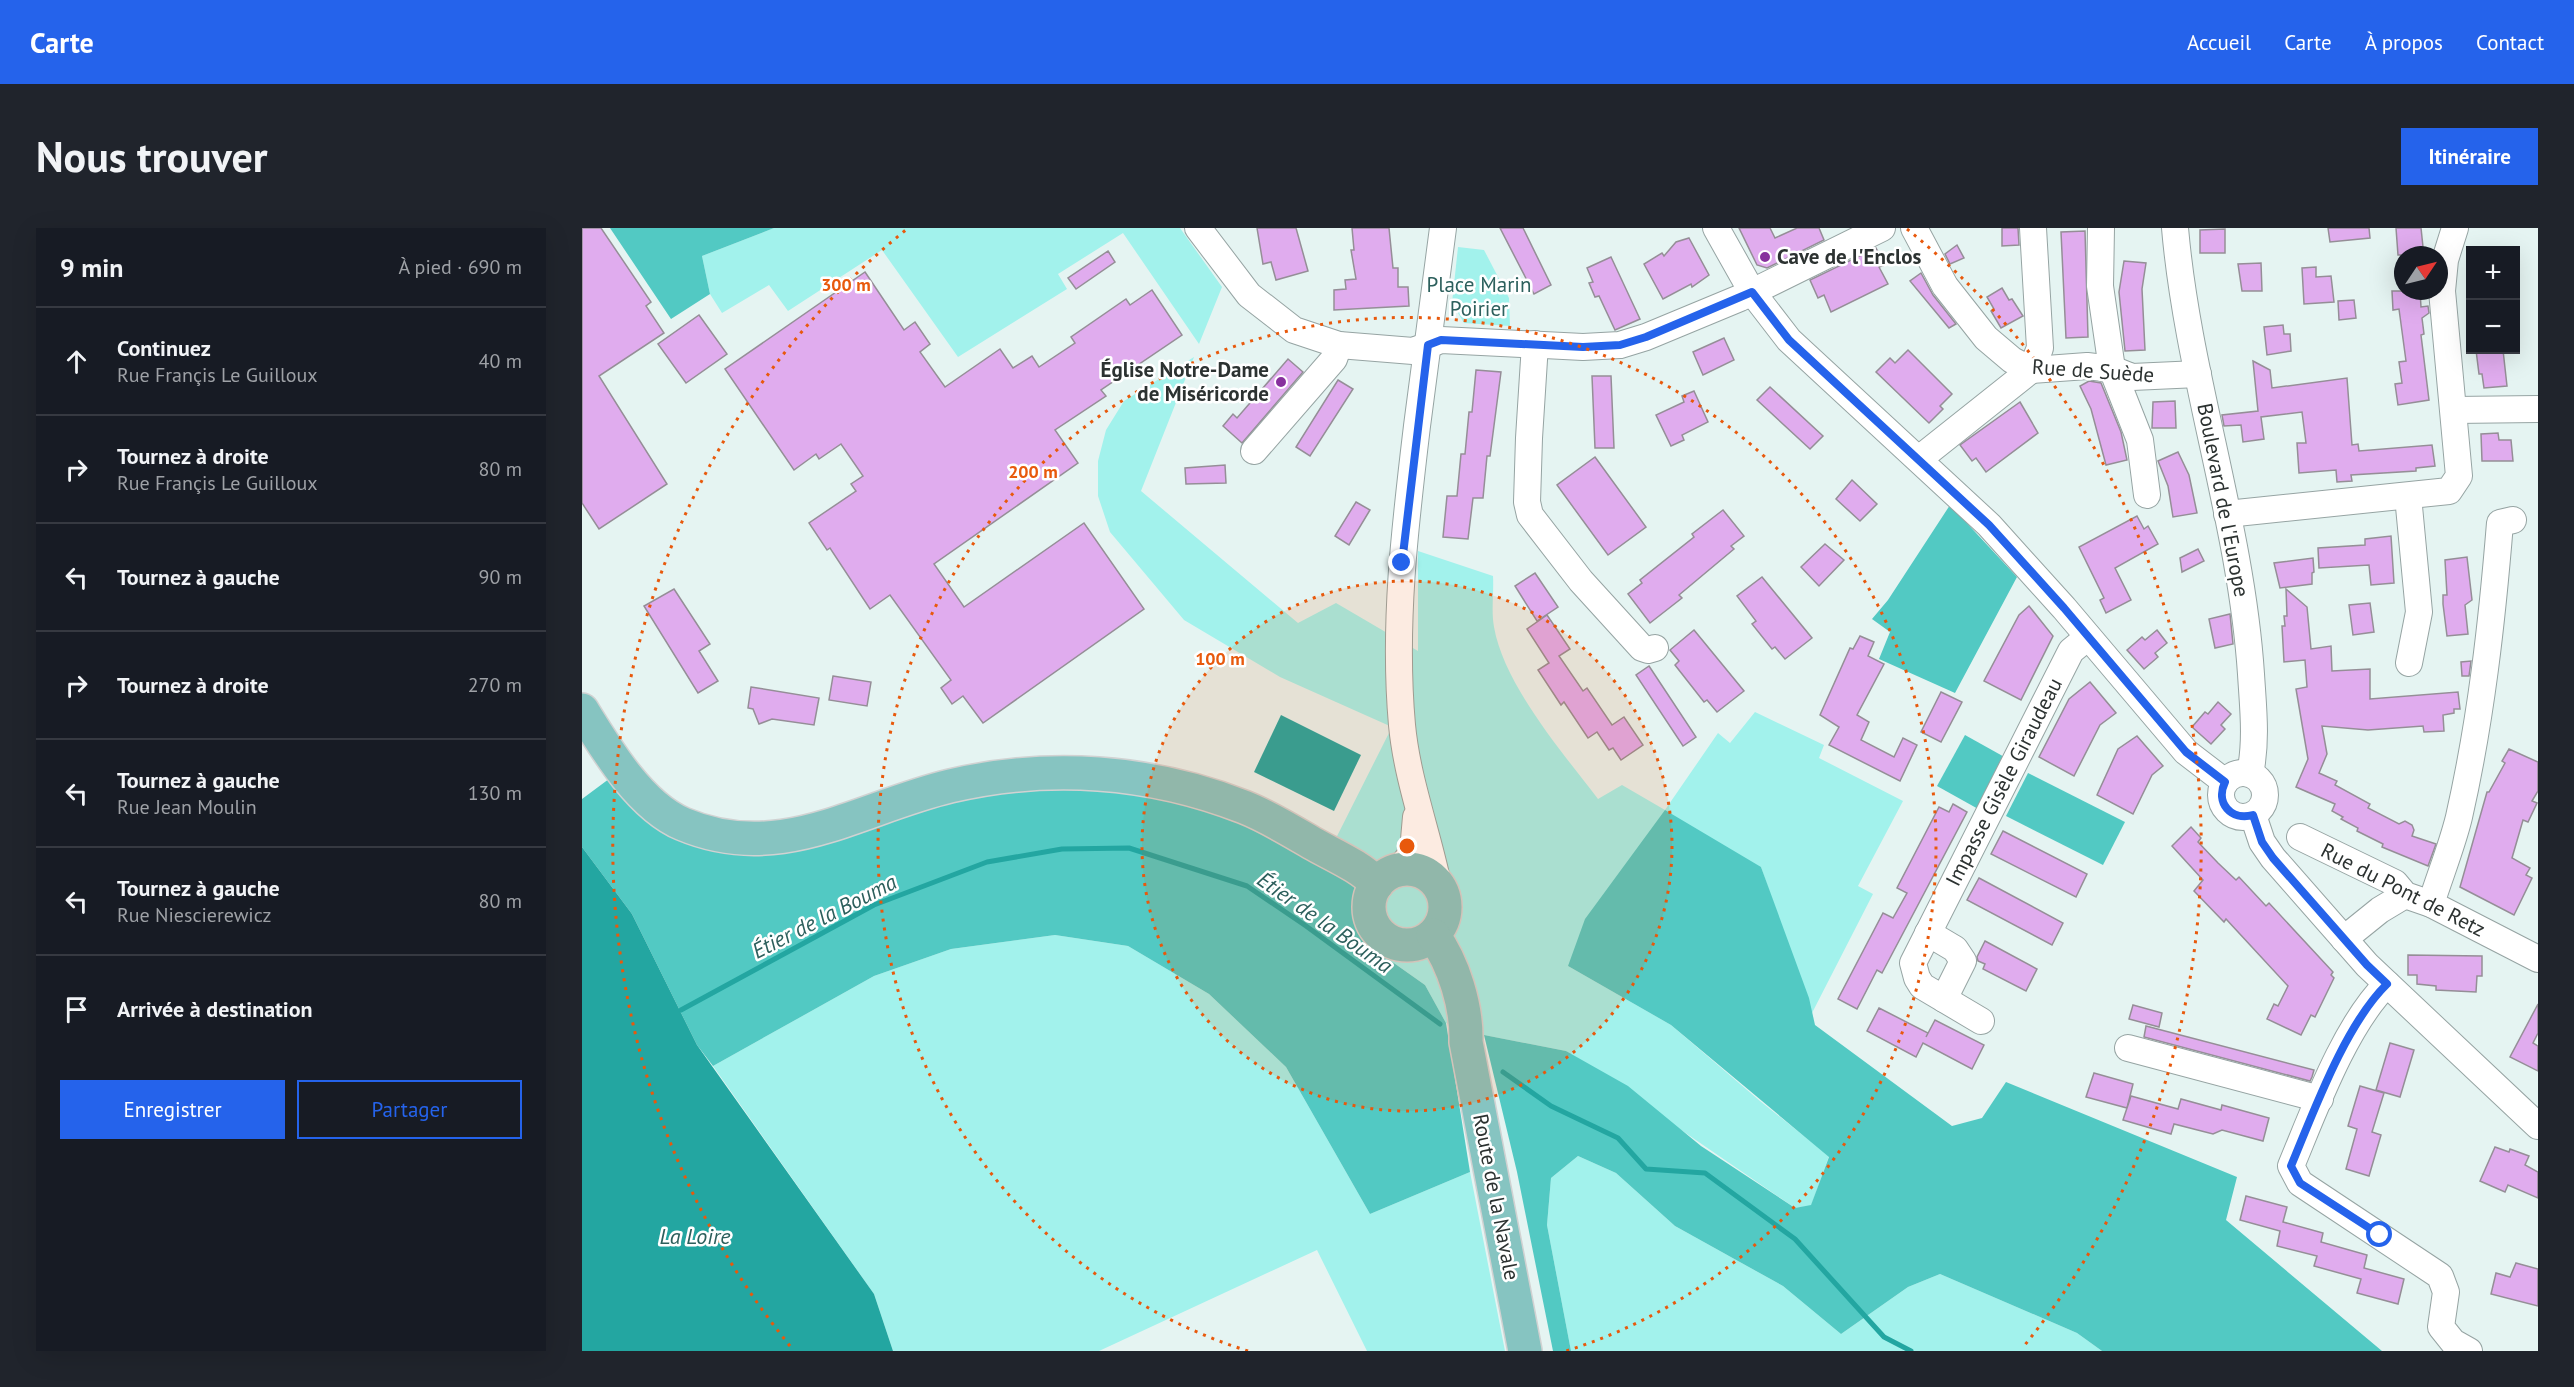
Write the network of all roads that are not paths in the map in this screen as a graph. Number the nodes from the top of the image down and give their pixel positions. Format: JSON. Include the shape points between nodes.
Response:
{"nodes":[{"id":1,"x":1198,"y":228,"type":"edge"},
{"id":2,"x":1443,"y":228,"type":"edge"},
{"id":3,"x":1716,"y":228,"type":"edge"},
{"id":4,"x":1882,"y":228,"type":"edge"},
{"id":5,"x":1914,"y":228,"type":"edge"},
{"id":6,"x":2033,"y":228,"type":"edge"},
{"id":7,"x":2101,"y":228,"type":"edge"},
{"id":8,"x":2175,"y":228,"type":"edge"},
{"id":9,"x":2455,"y":228,"type":"edge"},
{"id":10,"x":1752,"y":292,"type":"junction"},
{"id":11,"x":1535,"y":344,"type":"junction"},
{"id":12,"x":1339,"y":345,"type":"junction"},
{"id":13,"x":1428,"y":345,"type":"junction"},
{"id":14,"x":2112,"y":369,"type":"junction"},
{"id":15,"x":2031,"y":370,"type":"junction"},
{"id":16,"x":2198,"y":374,"type":"junction"},
{"id":17,"x":2538,"y":409,"type":"edge"},
{"id":18,"x":2454,"y":410,"type":"junction"},
{"id":19,"x":1254,"y":451,"type":"dead end"},
{"id":20,"x":1919,"y":459,"type":"junction"},
{"id":21,"x":2147,"y":495,"type":"dead end"},
{"id":22,"x":2408,"y":496,"type":"junction"},
{"id":23,"x":2227,"y":514,"type":"junction"},
{"id":24,"x":2513,"y":520,"type":"dead end"},
{"id":25,"x":2088,"y":637,"type":"junction"},
{"id":26,"x":1655,"y":648,"type":"dead end"},
{"id":27,"x":2409,"y":663,"type":"dead end"},
{"id":28,"x":582,"y":710,"type":"edge"},
{"id":29,"x":2250,"y":774,"type":"junction"},
{"id":30,"x":2225,"y":782,"type":"junction"},
{"id":31,"x":1417,"y":804,"type":"junction"},
{"id":32,"x":2253,"y":815,"type":"junction"},
{"id":33,"x":2300,"y":837,"type":"dead end"},
{"id":34,"x":1388,"y":877,"type":"junction"},
{"id":35,"x":1438,"y":884,"type":"junction"},
{"id":36,"x":2405,"y":895,"type":"junction"},
{"id":37,"x":2431,"y":904,"type":"junction"},
{"id":38,"x":1928,"y":933,"type":"junction"},
{"id":39,"x":2344,"y":939,"type":"junction"},
{"id":40,"x":1418,"y":940,"type":"junction"},
{"id":41,"x":2538,"y":959,"type":"edge"},
{"id":42,"x":2387,"y":984,"type":"junction"},
{"id":43,"x":1944,"y":999,"type":"junction"},
{"id":44,"x":1982,"y":1021,"type":"dead end"},
{"id":45,"x":2128,"y":1048,"type":"dead end"},
{"id":46,"x":2320,"y":1099,"type":"junction"},
{"id":47,"x":2538,"y":1126,"type":"edge"},
{"id":48,"x":1525,"y":1351,"type":"edge"},
{"id":49,"x":2469,"y":1351,"type":"edge"}],
"edges":[{"from":1,"to":12,"type":"street","via":[[1249,295],[1294,330]]},
{"from":2,"to":13,"type":"street"},
{"from":3,"to":10,"type":"street"},
{"from":4,"to":10,"type":"street"},
{"from":5,"to":15,"type":"street","name":"Rue de Suède","via":[[1945,286],[1986,338]]},
{"from":6,"to":15,"type":"street","via":[[2040,348]]},
{"from":7,"to":14,"type":"street","via":[[2100,286]]},
{"from":8,"to":16,"type":"street","name":"Boulevard de l'Europe","via":[[2180,284]]},
{"from":9,"to":18,"type":"street","via":[[2445,260],[2442,291]]},
{"from":10,"to":11,"type":"street","via":[[1620,345]]},
{"from":10,"to":20,"type":"street","via":[[1789,340]]},
{"from":11,"to":13,"type":"street","via":[[1441,340]]},
{"from":11,"to":26,"type":"street","via":[[1528,459],[1530,515],[1581,581],[1642,648]]},
{"from":12,"to":13,"type":"street","via":[[1413,351]]},
{"from":12,"to":19,"type":"street","via":[[1334,359]]},
{"from":13,"to":31,"type":"street","via":[[1398,608],[1402,726]]},
{"from":14,"to":15,"type":"street","name":"Rue de Suède","via":[[2087,366]]},
{"from":14,"to":16,"type":"street","name":"Rue de Suède","via":[[2132,377]]},
{"from":14,"to":21,"type":"street","via":[[2140,440]]},
{"from":15,"to":20,"type":"street"},
{"from":16,"to":23,"type":"street","name":"Boulevard de l'Europe"},
{"from":17,"to":18,"type":"street"},
{"from":18,"to":22,"type":"street","via":[[2459,476],[2449,491]]},
{"from":20,"to":25,"type":"street","via":[[1989,525]]},
{"from":22,"to":23,"type":"street"},
{"from":22,"to":27,"type":"street","via":[[2420,612]]},
{"from":23,"to":29,"type":"street","name":"Boulevard de l'Europe","via":[[2248,636],[2255,749]]},
{"from":24,"to":37,"type":"street","via":[[2500,523],[2478,725],[2458,819]]},
{"from":25,"to":30,"type":"street","via":[[2186,752]]},
{"from":25,"to":38,"type":"street","name":"Impasse Gisèle Giraudeau","via":[[2071,651]]},
{"from":28,"to":34,"type":"main road","via":[[624,772],[659,809],[682,824],[715,834],[748,839],[794,836],[966,783],[1001,776],[1088,773],[1183,787],[1245,807],[1370,877]]},
{"from":29,"to":30,"type":"street","via":[[2236,774]]},
{"from":29,"to":32,"type":"street","via":[[2257,777],[2265,790],[2263,805]]},
{"from":30,"to":32,"type":"street","via":[[2221,796],[2226,809],[2238,816]]},
{"from":31,"to":34,"type":"street","via":[[1414,847]]},
{"from":31,"to":35,"type":"street"},
{"from":32,"to":39,"type":"street","via":[[2262,842],[2273,858]]},
{"from":33,"to":36,"type":"street","name":"Rue du Pont de Retz","via":[[2395,883]]},
{"from":34,"to":35,"type":"main road","via":[[1414,869]]},
{"from":34,"to":40,"type":"main road","via":[[1369,904],[1374,924],[1388,939]]},
{"from":35,"to":40,"type":"main road","via":[[1445,913],[1441,924]]},
{"from":36,"to":37,"type":"street","name":"Rue du Pont de Retz"},
{"from":36,"to":39,"type":"street"},
{"from":37,"to":41,"type":"street","name":"Rue du Pont de Retz"},
{"from":38,"to":43,"type":"street","name":"Impasse Gisèle Giraudeau","via":[[1913,963],[1914,971],[1922,986]]},
{"from":38,"to":43,"type":"street","via":[[1955,949],[1962,961]]},
{"from":39,"to":42,"type":"street"},
{"from":40,"to":48,"type":"main road","name":"Route de la Navale","via":[[1421,957],[1439,978],[1466,1042]]},
{"from":42,"to":46,"type":"street","via":[[2371,1000]]},
{"from":42,"to":47,"type":"street"},
{"from":43,"to":44,"type":"street","name":"Impasse Gisèle Giraudeau"},
{"from":45,"to":46,"type":"street"},
{"from":46,"to":49,"type":"street","via":[[2291,1166],[2300,1183],[2440,1276],[2446,1292],[2441,1327],[2453,1342]]}]}
